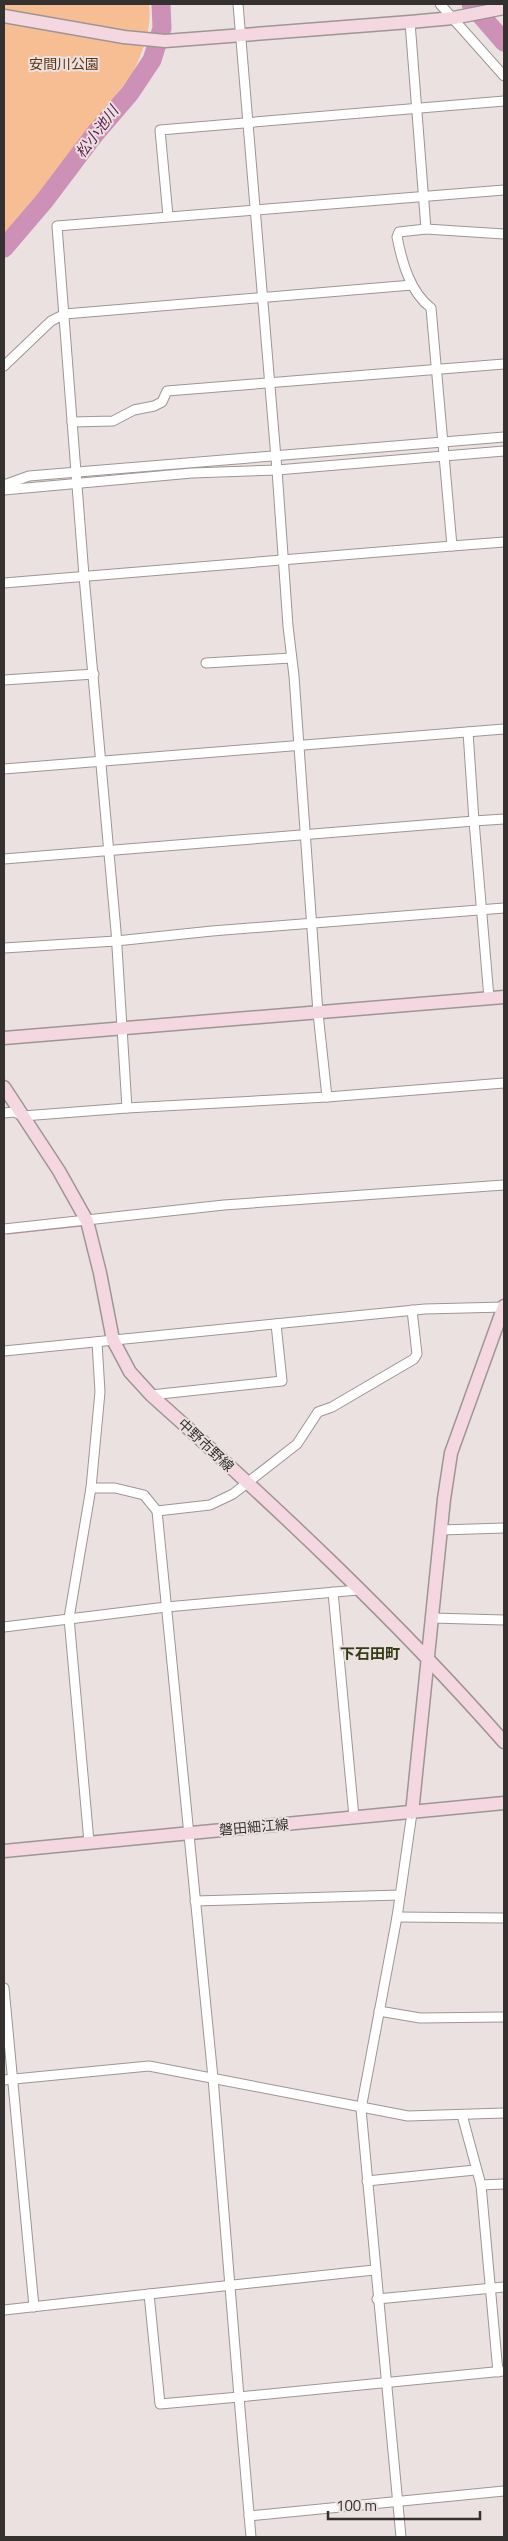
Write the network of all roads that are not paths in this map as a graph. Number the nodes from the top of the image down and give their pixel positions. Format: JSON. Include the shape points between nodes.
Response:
{"nodes":[{"id":1,"x":238,"y":4,"type":"edge"},
{"id":2,"x":440,"y":4,"type":"edge"},
{"id":3,"x":501,"y":11,"type":"edge"},
{"id":4,"x":4,"y":16,"type":"edge"},
{"id":5,"x":454,"y":18,"type":"junction"},
{"id":6,"x":410,"y":22,"type":"junction"},
{"id":7,"x":241,"y":36,"type":"junction"},
{"id":8,"x":504,"y":76,"type":"edge"},
{"id":9,"x":504,"y":101,"type":"edge"},
{"id":10,"x":417,"y":109,"type":"junction"},
{"id":11,"x":248,"y":122,"type":"junction"},
{"id":12,"x":504,"y":190,"type":"edge"},
{"id":13,"x":424,"y":197,"type":"junction"},
{"id":14,"x":254,"y":210,"type":"junction"},
{"id":15,"x":168,"y":216,"type":"junction"},
{"id":16,"x":426,"y":229,"type":"junction"},
{"id":17,"x":504,"y":234,"type":"edge"},
{"id":18,"x":412,"y":285,"type":"junction"},
{"id":19,"x":261,"y":296,"type":"junction"},
{"id":20,"x":65,"y":314,"type":"junction"},
{"id":21,"x":504,"y":364,"type":"edge"},
{"id":22,"x":4,"y":366,"type":"edge"},
{"id":23,"x":438,"y":370,"type":"junction"},
{"id":24,"x":268,"y":383,"type":"junction"},
{"id":25,"x":72,"y":422,"type":"junction"},
{"id":26,"x":504,"y":437,"type":"edge"},
{"id":27,"x":444,"y":441,"type":"junction"},
{"id":28,"x":504,"y":451,"type":"edge"},
{"id":29,"x":444,"y":455,"type":"junction"},
{"id":30,"x":276,"y":457,"type":"junction"},
{"id":31,"x":277,"y":470,"type":"junction"},
{"id":32,"x":77,"y":472,"type":"junction"},
{"id":33,"x":4,"y":485,"type":"edge"},
{"id":34,"x":78,"y":485,"type":"junction"},
{"id":35,"x":4,"y":490,"type":"edge"},
{"id":36,"x":504,"y":542,"type":"edge"},
{"id":37,"x":452,"y":546,"type":"junction"},
{"id":38,"x":283,"y":561,"type":"junction"},
{"id":39,"x":84,"y":576,"type":"junction"},
{"id":40,"x":4,"y":583,"type":"edge"},
{"id":41,"x":291,"y":658,"type":"junction"},
{"id":42,"x":206,"y":663,"type":"dead end"},
{"id":43,"x":94,"y":674,"type":"junction"},
{"id":44,"x":4,"y":680,"type":"edge"},
{"id":45,"x":504,"y":729,"type":"edge"},
{"id":46,"x":468,"y":732,"type":"junction"},
{"id":47,"x":298,"y":746,"type":"junction"},
{"id":48,"x":100,"y":761,"type":"junction"},
{"id":49,"x":4,"y":769,"type":"edge"},
{"id":50,"x":504,"y":818,"type":"edge"},
{"id":51,"x":474,"y":821,"type":"junction"},
{"id":52,"x":306,"y":834,"type":"junction"},
{"id":53,"x":108,"y":850,"type":"junction"},
{"id":54,"x":4,"y":859,"type":"edge"},
{"id":55,"x":504,"y":908,"type":"edge"},
{"id":56,"x":482,"y":909,"type":"junction"},
{"id":57,"x":312,"y":924,"type":"junction"},
{"id":58,"x":116,"y":941,"type":"junction"},
{"id":59,"x":4,"y":948,"type":"edge"},
{"id":60,"x":504,"y":997,"type":"edge"},
{"id":61,"x":489,"y":998,"type":"junction"},
{"id":62,"x":318,"y":1013,"type":"junction"},
{"id":63,"x":122,"y":1030,"type":"junction"},
{"id":64,"x":4,"y":1038,"type":"edge"},
{"id":65,"x":504,"y":1083,"type":"edge"},
{"id":66,"x":4,"y":1086,"type":"edge"},
{"id":67,"x":326,"y":1098,"type":"junction"},
{"id":68,"x":127,"y":1108,"type":"junction"},
{"id":69,"x":4,"y":1113,"type":"edge"},
{"id":70,"x":23,"y":1116,"type":"junction"},
{"id":71,"x":504,"y":1185,"type":"edge"},
{"id":72,"x":87,"y":1221,"type":"junction"},
{"id":73,"x":4,"y":1229,"type":"edge"},
{"id":74,"x":504,"y":1306,"type":"edge"},
{"id":75,"x":412,"y":1310,"type":"junction"},
{"id":76,"x":276,"y":1324,"type":"junction"},
{"id":77,"x":112,"y":1340,"type":"junction"},
{"id":78,"x":97,"y":1342,"type":"junction"},
{"id":79,"x":4,"y":1351,"type":"edge"},
{"id":80,"x":151,"y":1395,"type":"junction"},
{"id":81,"x":247,"y":1483,"type":"junction"},
{"id":82,"x":91,"y":1488,"type":"junction"},
{"id":83,"x":157,"y":1511,"type":"junction"},
{"id":84,"x":504,"y":1528,"type":"edge"},
{"id":85,"x":441,"y":1530,"type":"junction"},
{"id":86,"x":358,"y":1590,"type":"junction"},
{"id":87,"x":333,"y":1592,"type":"junction"},
{"id":88,"x":166,"y":1607,"type":"junction"},
{"id":89,"x":69,"y":1618,"type":"junction"},
{"id":90,"x":432,"y":1618,"type":"junction"},
{"id":91,"x":504,"y":1620,"type":"edge"},
{"id":92,"x":4,"y":1626,"type":"edge"},
{"id":93,"x":429,"y":1658,"type":"junction"},
{"id":94,"x":504,"y":1742,"type":"edge"},
{"id":95,"x":504,"y":1803,"type":"edge"},
{"id":96,"x":412,"y":1813,"type":"junction"},
{"id":97,"x":354,"y":1818,"type":"junction"},
{"id":98,"x":189,"y":1833,"type":"junction"},
{"id":99,"x":89,"y":1842,"type":"junction"},
{"id":100,"x":4,"y":1851,"type":"edge"},
{"id":101,"x":400,"y":1895,"type":"junction"},
{"id":102,"x":195,"y":1901,"type":"junction"},
{"id":103,"x":397,"y":1917,"type":"junction"},
{"id":104,"x":504,"y":1918,"type":"edge"},
{"id":105,"x":4,"y":1988,"type":"edge"},
{"id":106,"x":379,"y":2011,"type":"junction"},
{"id":107,"x":504,"y":2017,"type":"edge"},
{"id":108,"x":213,"y":2078,"type":"junction"},
{"id":109,"x":8,"y":2079,"type":"edge"},
{"id":110,"x":361,"y":2109,"type":"junction"},
{"id":111,"x":504,"y":2113,"type":"edge"},
{"id":112,"x":462,"y":2115,"type":"junction"},
{"id":113,"x":475,"y":2170,"type":"junction"},
{"id":114,"x":367,"y":2181,"type":"junction"},
{"id":115,"x":504,"y":2184,"type":"edge"},
{"id":116,"x":481,"y":2185,"type":"junction"},
{"id":117,"x":374,"y":2270,"type":"junction"},
{"id":118,"x":231,"y":2284,"type":"junction"},
{"id":119,"x":504,"y":2287,"type":"edge"},
{"id":120,"x":491,"y":2288,"type":"junction"},
{"id":121,"x":149,"y":2294,"type":"junction"},
{"id":122,"x":377,"y":2299,"type":"junction"},
{"id":123,"x":34,"y":2307,"type":"junction"},
{"id":124,"x":4,"y":2310,"type":"edge"},
{"id":125,"x":501,"y":2372,"type":"edge"},
{"id":126,"x":385,"y":2383,"type":"junction"},
{"id":127,"x":238,"y":2396,"type":"junction"},
{"id":128,"x":504,"y":2491,"type":"edge"},
{"id":129,"x":397,"y":2501,"type":"junction"},
{"id":130,"x":249,"y":2516,"type":"junction"},
{"id":131,"x":251,"y":2537,"type":"edge"},
{"id":132,"x":400,"y":2537,"type":"edge"}],
"edges":[{"from":1,"to":7,"type":"street"},
{"from":2,"to":5,"type":"street"},
{"from":3,"to":5,"type":"street"},
{"from":4,"to":7,"type":"street","via":[[148,41]]},
{"from":5,"to":6,"type":"street"},
{"from":5,"to":8,"type":"street"},
{"from":6,"to":7,"type":"street"},
{"from":6,"to":10,"type":"street"},
{"from":7,"to":11,"type":"street"},
{"from":9,"to":10,"type":"street"},
{"from":10,"to":11,"type":"street"},
{"from":10,"to":13,"type":"street"},
{"from":11,"to":14,"type":"street"},
{"from":11,"to":15,"type":"street","via":[[160,130]]},
{"from":12,"to":13,"type":"street"},
{"from":13,"to":14,"type":"street"},
{"from":13,"to":16,"type":"street"},
{"from":14,"to":15,"type":"street"},
{"from":14,"to":19,"type":"street"},
{"from":15,"to":20,"type":"street","via":[[57,226]]},
{"from":16,"to":17,"type":"street"},
{"from":16,"to":18,"type":"street","via":[[399,232],[397,237]]},
{"from":18,"to":19,"type":"street"},
{"from":18,"to":23,"type":"street","via":[[421,300],[431,308]]},
{"from":19,"to":20,"type":"street"},
{"from":19,"to":24,"type":"street"},
{"from":20,"to":22,"type":"street","via":[[51,321]]},
{"from":20,"to":25,"type":"street"},
{"from":21,"to":23,"type":"street"},
{"from":23,"to":24,"type":"street"},
{"from":23,"to":27,"type":"street"},
{"from":24,"to":25,"type":"street","via":[[167,391],[162,402],[134,410],[113,421]]},
{"from":24,"to":30,"type":"street"},
{"from":25,"to":32,"type":"street"},
{"from":26,"to":27,"type":"street"},
{"from":27,"to":29,"type":"street"},
{"from":27,"to":30,"type":"street"},
{"from":28,"to":29,"type":"street"},
{"from":29,"to":31,"type":"street"},
{"from":29,"to":37,"type":"street"},
{"from":30,"to":31,"type":"street"},
{"from":30,"to":32,"type":"street"},
{"from":31,"to":34,"type":"street","via":[[192,473]]},
{"from":31,"to":38,"type":"street"},
{"from":32,"to":33,"type":"street","via":[[29,476]]},
{"from":32,"to":34,"type":"street"},
{"from":34,"to":35,"type":"street"},
{"from":34,"to":39,"type":"street"},
{"from":36,"to":37,"type":"street"},
{"from":37,"to":38,"type":"street"},
{"from":38,"to":39,"type":"street"},
{"from":38,"to":41,"type":"street"},
{"from":39,"to":40,"type":"street"},
{"from":39,"to":43,"type":"street"},
{"from":41,"to":42,"type":"street"},
{"from":41,"to":47,"type":"street"},
{"from":43,"to":44,"type":"street"},
{"from":43,"to":48,"type":"street"},
{"from":45,"to":46,"type":"street"},
{"from":46,"to":47,"type":"street"},
{"from":46,"to":51,"type":"street"},
{"from":47,"to":48,"type":"street"},
{"from":47,"to":52,"type":"street"},
{"from":48,"to":49,"type":"street"},
{"from":48,"to":53,"type":"street"},
{"from":50,"to":51,"type":"street"},
{"from":51,"to":52,"type":"street"},
{"from":51,"to":56,"type":"street"},
{"from":52,"to":53,"type":"street"},
{"from":52,"to":57,"type":"street"},
{"from":53,"to":54,"type":"street"},
{"from":53,"to":58,"type":"street"},
{"from":55,"to":56,"type":"street"},
{"from":56,"to":57,"type":"street"},
{"from":56,"to":61,"type":"street"},
{"from":57,"to":58,"type":"street"},
{"from":57,"to":62,"type":"street"},
{"from":58,"to":59,"type":"street"},
{"from":58,"to":63,"type":"street"},
{"from":60,"to":61,"type":"street"},
{"from":61,"to":62,"type":"street"},
{"from":62,"to":63,"type":"street"},
{"from":62,"to":67,"type":"street"},
{"from":63,"to":64,"type":"street"},
{"from":63,"to":68,"type":"street"},
{"from":65,"to":67,"type":"street"},
{"from":66,"to":70,"type":"street","name":"中野市野線"},
{"from":67,"to":68,"type":"street"},
{"from":68,"to":70,"type":"street"},
{"from":69,"to":70,"type":"street","via":[[14,1112]]},
{"from":70,"to":72,"type":"street","name":"中野市野線"},
{"from":71,"to":72,"type":"street","via":[[224,1205]]},
{"from":72,"to":73,"type":"street"},
{"from":72,"to":77,"type":"street","name":"中野市野線"},
{"from":74,"to":75,"type":"street"},
{"from":74,"to":85,"type":"street","via":[[451,1453]]},
{"from":75,"to":76,"type":"street"},
{"from":75,"to":81,"type":"street","via":[[417,1354],[414,1359],[318,1412],[303,1438]]},
{"from":76,"to":77,"type":"street"},
{"from":76,"to":80,"type":"street","via":[[282,1381]]},
{"from":77,"to":78,"type":"street"},
{"from":77,"to":80,"type":"street","name":"中野市野線","via":[[130,1372]]},
{"from":78,"to":79,"type":"street"},
{"from":78,"to":82,"type":"street","via":[[100,1392]]},
{"from":80,"to":81,"type":"street","name":"中野市野線"},
{"from":81,"to":83,"type":"street","via":[[210,1505]]},
{"from":81,"to":86,"type":"street","name":"中野市野線"},
{"from":82,"to":83,"type":"street","via":[[115,1488],[144,1495]]},
{"from":82,"to":89,"type":"street"},
{"from":83,"to":88,"type":"street"},
{"from":84,"to":85,"type":"street"},
{"from":85,"to":90,"type":"street"},
{"from":86,"to":87,"type":"street"},
{"from":86,"to":93,"type":"street","name":"中野市野線"},
{"from":87,"to":88,"type":"street"},
{"from":87,"to":97,"type":"street"},
{"from":88,"to":89,"type":"street"},
{"from":88,"to":98,"type":"street"},
{"from":89,"to":92,"type":"street"},
{"from":89,"to":99,"type":"street"},
{"from":90,"to":91,"type":"street"},
{"from":90,"to":93,"type":"street"},
{"from":93,"to":94,"type":"street","name":"中野市野線"},
{"from":93,"to":96,"type":"street"},
{"from":95,"to":96,"type":"street","name":"磐田細江線"},
{"from":96,"to":97,"type":"street","name":"磐田細江線"},
{"from":96,"to":101,"type":"street"},
{"from":97,"to":98,"type":"street","name":"磐田細江線"},
{"from":98,"to":99,"type":"street","name":"磐田細江線"},
{"from":98,"to":102,"type":"street"},
{"from":99,"to":100,"type":"street","name":"磐田細江線"},
{"from":101,"to":102,"type":"street"},
{"from":101,"to":103,"type":"street"},
{"from":102,"to":108,"type":"street"},
{"from":103,"to":104,"type":"street"},
{"from":103,"to":106,"type":"street"},
{"from":105,"to":109,"type":"street"},
{"from":106,"to":107,"type":"street","via":[[420,2018]]},
{"from":106,"to":110,"type":"street"},
{"from":108,"to":109,"type":"street","via":[[149,2066]]},
{"from":108,"to":110,"type":"street"},
{"from":108,"to":118,"type":"street"},
{"from":109,"to":123,"type":"street"},
{"from":110,"to":112,"type":"street","via":[[408,2116]]},
{"from":110,"to":114,"type":"street"},
{"from":111,"to":112,"type":"street"},
{"from":112,"to":113,"type":"street"},
{"from":113,"to":114,"type":"street"},
{"from":113,"to":116,"type":"street"},
{"from":114,"to":117,"type":"street"},
{"from":115,"to":116,"type":"street"},
{"from":116,"to":120,"type":"street"},
{"from":117,"to":118,"type":"street"},
{"from":117,"to":122,"type":"street"},
{"from":118,"to":121,"type":"street"},
{"from":118,"to":127,"type":"street"},
{"from":119,"to":120,"type":"street"},
{"from":120,"to":122,"type":"street"},
{"from":120,"to":125,"type":"street"},
{"from":121,"to":123,"type":"street"},
{"from":121,"to":127,"type":"street","via":[[160,2404]]},
{"from":122,"to":126,"type":"street"},
{"from":123,"to":124,"type":"street"},
{"from":125,"to":126,"type":"street"},
{"from":126,"to":127,"type":"street"},
{"from":126,"to":129,"type":"street"},
{"from":127,"to":130,"type":"street"},
{"from":128,"to":129,"type":"street"},
{"from":129,"to":130,"type":"street"},
{"from":129,"to":132,"type":"street"},
{"from":130,"to":131,"type":"street"}]}
